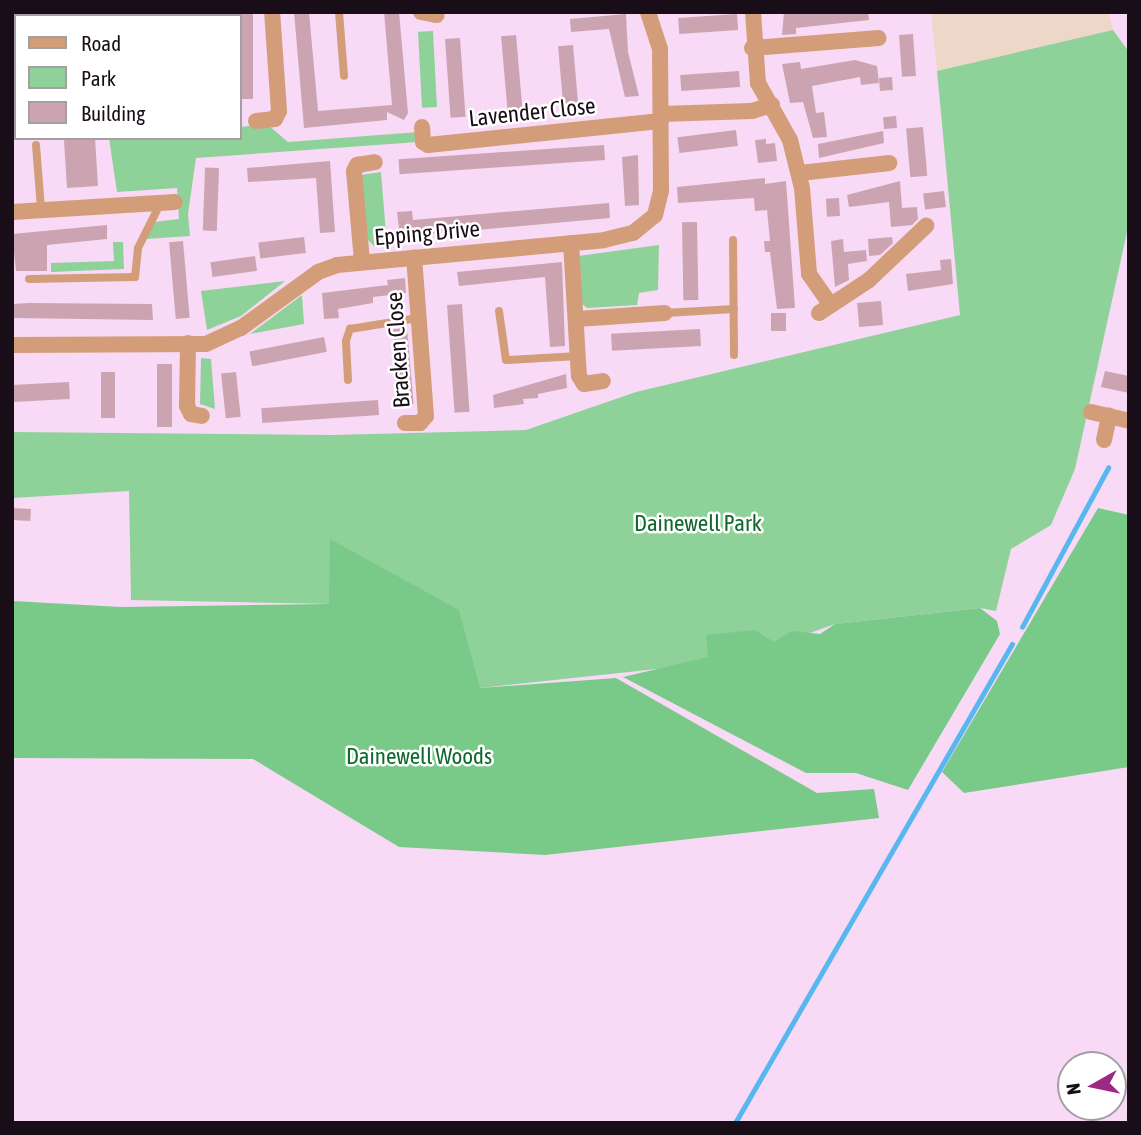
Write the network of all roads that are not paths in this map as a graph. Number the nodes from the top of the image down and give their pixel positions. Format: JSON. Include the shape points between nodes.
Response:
{"nodes":[{"id":1,"x":272,"y":12,"type":"edge"},
{"id":2,"x":339,"y":12,"type":"edge"},
{"id":3,"x":648,"y":12,"type":"edge"},
{"id":4,"x":753,"y":12,"type":"edge"},
{"id":5,"x":879,"y":38,"type":"dead end"},
{"id":6,"x":752,"y":48,"type":"junction"},
{"id":7,"x":344,"y":76,"type":"dead end"},
{"id":8,"x":772,"y":105,"type":"junction"},
{"id":9,"x":661,"y":118,"type":"junction"},
{"id":10,"x":256,"y":121,"type":"dead end"},
{"id":11,"x":422,"y":127,"type":"dead end"},
{"id":12,"x":36,"y":145,"type":"dead end"},
{"id":13,"x":375,"y":162,"type":"dead end"},
{"id":14,"x":889,"y":163,"type":"dead end"},
{"id":15,"x":800,"y":173,"type":"junction"},
{"id":16,"x":168,"y":202,"type":"joint"},
{"id":17,"x":41,"y":209,"type":"junction"},
{"id":18,"x":12,"y":212,"type":"edge"},
{"id":19,"x":926,"y":226,"type":"dead end"},
{"id":20,"x":733,"y":240,"type":"dead end"},
{"id":21,"x":571,"y":243,"type":"junction"},
{"id":22,"x":414,"y":257,"type":"junction"},
{"id":23,"x":362,"y":261,"type":"junction"},
{"id":24,"x":29,"y":279,"type":"dead end"},
{"id":25,"x":734,"y":309,"type":"junction"},
{"id":26,"x":499,"y":311,"type":"dead end"},
{"id":27,"x":665,"y":313,"type":"joint"},
{"id":28,"x":418,"y":318,"type":"junction"},
{"id":29,"x":577,"y":319,"type":"junction"},
{"id":30,"x":188,"y":344,"type":"junction"},
{"id":31,"x":12,"y":345,"type":"edge"},
{"id":32,"x":734,"y":355,"type":"dead end"},
{"id":33,"x":578,"y":356,"type":"junction"},
{"id":34,"x":348,"y":380,"type":"dead end"},
{"id":35,"x":603,"y":382,"type":"dead end"},
{"id":36,"x":1091,"y":412,"type":"dead end"},
{"id":37,"x":202,"y":416,"type":"dead end"},
{"id":38,"x":1109,"y":416,"type":"junction"},
{"id":39,"x":1129,"y":421,"type":"edge"},
{"id":40,"x":405,"y":423,"type":"dead end"},
{"id":41,"x":1104,"y":440,"type":"dead end"}],
"edges":[{"from":1,"to":10,"type":"street","via":[[279,111],[275,119]]},
{"from":2,"to":7,"type":"lane"},
{"from":3,"to":9,"type":"street","name":"Epping Drive","via":[[660,49]]},
{"from":4,"to":6,"type":"street"},
{"from":5,"to":6,"type":"street"},
{"from":6,"to":8,"type":"street","via":[[758,83]]},
{"from":8,"to":9,"type":"street","via":[[752,111]]},
{"from":8,"to":15,"type":"street"},
{"from":9,"to":11,"type":"street","name":"Lavender Close","via":[[428,145]]},
{"from":9,"to":21,"type":"street","name":"Epping Drive","via":[[662,191],[655,215],[643,227],[620,237]]},
{"from":12,"to":17,"type":"lane"},
{"from":13,"to":23,"type":"street","via":[[357,165],[354,171]]},
{"from":14,"to":15,"type":"street"},
{"from":15,"to":19,"type":"street","via":[[809,274],[824,308],[869,280]]},
{"from":16,"to":17,"type":"street"},
{"from":16,"to":24,"type":"lane","via":[[138,248],[135,277]]},
{"from":17,"to":18,"type":"street"},
{"from":20,"to":25,"type":"lane"},
{"from":21,"to":22,"type":"street","name":"Epping Drive"},
{"from":21,"to":29,"type":"street"},
{"from":22,"to":23,"type":"street","name":"Epping Drive"},
{"from":22,"to":28,"type":"street","name":"Bracken Close"},
{"from":23,"to":30,"type":"street","name":"Epping Drive","via":[[318,272],[229,335],[206,344]]},
{"from":25,"to":27,"type":"lane"},
{"from":25,"to":32,"type":"lane"},
{"from":26,"to":33,"type":"lane","via":[[506,360]]},
{"from":27,"to":29,"type":"street"},
{"from":28,"to":34,"type":"lane","via":[[350,329],[346,341]]},
{"from":28,"to":40,"type":"street","name":"Bracken Close","via":[[426,416],[420,423]]},
{"from":29,"to":33,"type":"street"},
{"from":30,"to":31,"type":"street","name":"Epping Drive"},
{"from":30,"to":37,"type":"street","via":[[187,406],[191,414]]},
{"from":33,"to":35,"type":"street","via":[[581,381]]},
{"from":36,"to":38,"type":"street"},
{"from":38,"to":39,"type":"street"},
{"from":38,"to":41,"type":"street"}]}
